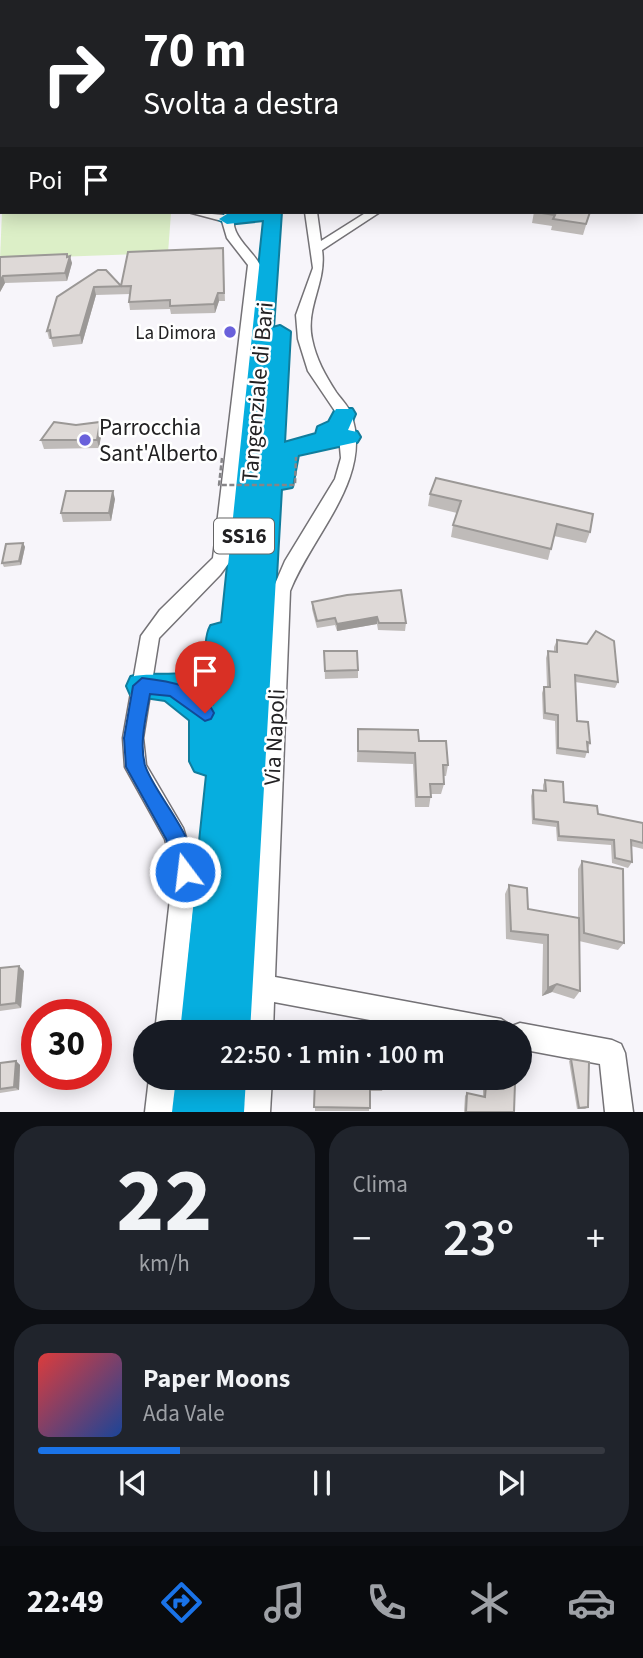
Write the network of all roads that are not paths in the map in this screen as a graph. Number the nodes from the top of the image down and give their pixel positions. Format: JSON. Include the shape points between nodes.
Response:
{"nodes":[{"id":1,"x":210,"y":214,"type":"edge"},
{"id":2,"x":289,"y":214,"type":"edge"},
{"id":3,"x":311,"y":214,"type":"edge"},
{"id":4,"x":371,"y":214,"type":"edge"},
{"id":5,"x":235,"y":217,"type":"edge"},
{"id":6,"x":270,"y":220,"type":"edge"},
{"id":7,"x":318,"y":248,"type":"junction"},
{"id":8,"x":278,"y":360,"type":"junction"},
{"id":9,"x":339,"y":437,"type":"junction"},
{"id":10,"x":267,"y":535,"type":"junction"},
{"id":11,"x":241,"y":580,"type":"junction"},
{"id":12,"x":158,"y":687,"type":"junction"},
{"id":13,"x":218,"y":836,"type":"junction"},
{"id":14,"x":262,"y":987,"type":"junction"},
{"id":15,"x":169,"y":1020,"type":"edge"},
{"id":16,"x":201,"y":1020,"type":"edge"},
{"id":17,"x":231,"y":1020,"type":"edge"},
{"id":18,"x":261,"y":1020,"type":"edge"},
{"id":19,"x":437,"y":1020,"type":"edge"},
{"id":20,"x":532,"y":1038,"type":"edge"},
{"id":21,"x":162,"y":1090,"type":"edge"},
{"id":22,"x":195,"y":1090,"type":"edge"},
{"id":23,"x":225,"y":1090,"type":"edge"},
{"id":24,"x":257,"y":1090,"type":"edge"},
{"id":25,"x":159,"y":1112,"type":"edge"},
{"id":26,"x":193,"y":1112,"type":"edge"},
{"id":27,"x":223,"y":1112,"type":"edge"},
{"id":28,"x":256,"y":1112,"type":"edge"},
{"id":29,"x":619,"y":1112,"type":"edge"}],
"edges":[{"from":1,"to":5,"type":"street"},
{"from":2,"to":8,"type":"highway","name":"Tangenziale di Bari","number":"SS16"},
{"from":3,"to":7,"type":"street"},
{"from":4,"to":7,"type":"street"},
{"from":5,"to":6,"type":"highway","via":[[264,225]]},
{"from":5,"to":12,"type":"street","via":[[229,234],[254,265],[222,560],[209,579],[150,636]]},
{"from":6,"to":11,"type":"highway","name":"Tangenziale di Bari","number":"SS16"},
{"from":7,"to":9,"type":"street","via":[[319,268],[303,315],[305,338]]},
{"from":8,"to":9,"type":"highway","via":[[285,381],[283,418],[291,429]]},
{"from":8,"to":10,"type":"highway","name":"Tangenziale di Bari","number":"SS16"},
{"from":9,"to":10,"type":"highway","via":[[288,450],[280,515]]},
{"from":9,"to":14,"type":"street","name":"Via Napoli","via":[[343,479],[281,591]]},
{"from":10,"to":17,"type":"highway","name":"Tangenziale di Bari","number":"SS16"},
{"from":11,"to":12,"type":"highway","via":[[225,601],[218,661],[210,674]]},
{"from":11,"to":13,"type":"highway","name":"Tangenziale di Bari","number":"SS16"},
{"from":12,"to":13,"type":"highway","via":[[194,702],[205,713],[209,726],[203,800]]},
{"from":12,"to":15,"type":"street","via":[[133,738],[136,767],[175,836],[185,872]]},
{"from":13,"to":16,"type":"highway","name":"Tangenziale di Bari","number":"SS16"},
{"from":14,"to":18,"type":"street","name":"Via Napoli"},
{"from":14,"to":19,"type":"street"},
{"from":20,"to":29,"type":"street","via":[[612,1054]]},
{"from":21,"to":25,"type":"street"},
{"from":22,"to":26,"type":"highway"},
{"from":23,"to":27,"type":"highway"},
{"from":24,"to":28,"type":"street"}]}
